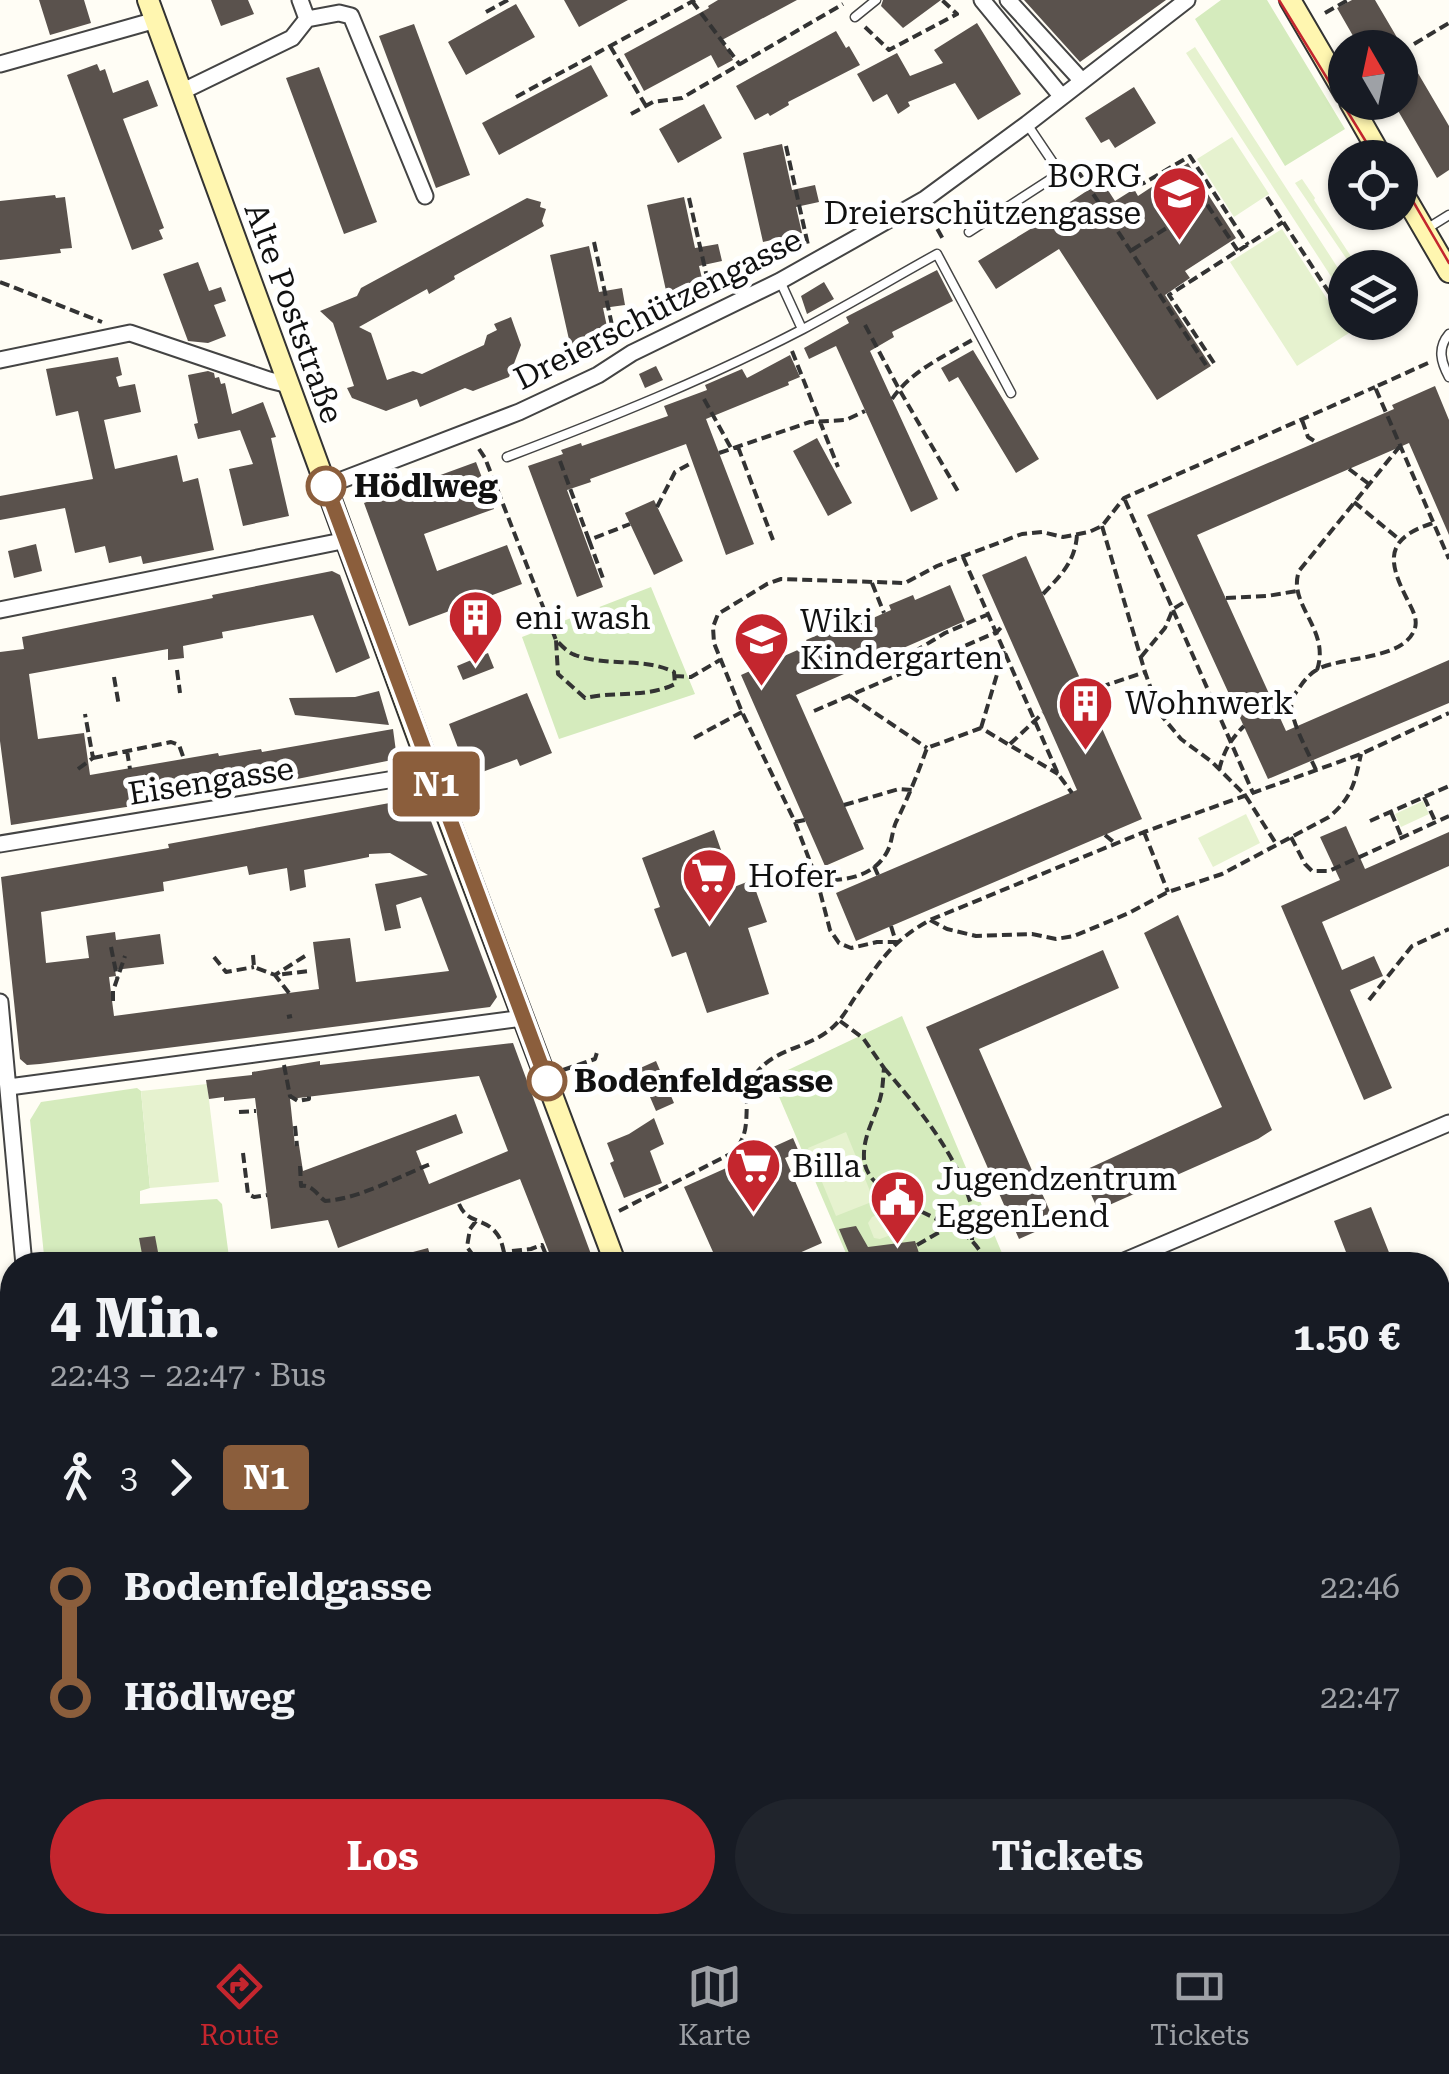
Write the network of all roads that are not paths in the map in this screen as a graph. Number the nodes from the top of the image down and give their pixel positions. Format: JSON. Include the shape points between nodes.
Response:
{"nodes":[{"id":1,"x":300,"y":0,"type":"edge"},
{"id":2,"x":876,"y":0,"type":"edge"},
{"id":3,"x":982,"y":0,"type":"edge"},
{"id":4,"x":1008,"y":0,"type":"edge"},
{"id":5,"x":1187,"y":0,"type":"edge"},
{"id":6,"x":1290,"y":0,"type":"edge"},
{"id":7,"x":152,"y":10,"type":"edge"},
{"id":8,"x":855,"y":17,"type":"road end"},
{"id":9,"x":307,"y":19,"type":"junction"},
{"id":10,"x":0,"y":64,"type":"edge"},
{"id":11,"x":1328,"y":65,"type":"edge"},
{"id":12,"x":1082,"y":82,"type":"junction"},
{"id":13,"x":181,"y":92,"type":"junction"},
{"id":14,"x":1062,"y":97,"type":"junction"},
{"id":15,"x":1027,"y":124,"type":"junction"},
{"id":16,"x":425,"y":196,"type":"dead end"},
{"id":17,"x":1449,"y":216,"type":"edge"},
{"id":18,"x":1418,"y":220,"type":"edge"},
{"id":19,"x":1424,"y":230,"type":"junction"},
{"id":20,"x":969,"y":232,"type":"dead end"},
{"id":21,"x":1449,"y":272,"type":"edge"},
{"id":22,"x":780,"y":280,"type":"junction"},
{"id":23,"x":802,"y":330,"type":"junction"},
{"id":24,"x":1449,"y":334,"type":"edge"},
{"id":25,"x":0,"y":360,"type":"edge"},
{"id":26,"x":1449,"y":377,"type":"edge"},
{"id":27,"x":289,"y":385,"type":"junction"},
{"id":28,"x":1011,"y":393,"type":"dead end"},
{"id":29,"x":506,"y":457,"type":"dead end"},
{"id":30,"x":326,"y":486,"type":"junction"},
{"id":31,"x":347,"y":540,"type":"junction"},
{"id":32,"x":0,"y":610,"type":"edge"},
{"id":33,"x":432,"y":773,"type":"junction"},
{"id":34,"x":0,"y":844,"type":"edge"},
{"id":35,"x":0,"y":1002,"type":"edge"},
{"id":36,"x":523,"y":1018,"type":"junction"},
{"id":37,"x":9,"y":1087,"type":"junction"},
{"id":38,"x":1449,"y":1122,"type":"edge"},
{"id":39,"x":8,"y":1154,"type":"edge"},
{"id":40,"x":22,"y":1252,"type":"edge"},
{"id":41,"x":611,"y":1252,"type":"edge"},
{"id":42,"x":1145,"y":1252,"type":"edge"}],
"edges":[{"from":1,"to":9,"type":"street"},
{"from":2,"to":8,"type":"lane"},
{"from":3,"to":14,"type":"street"},
{"from":4,"to":12,"type":"street"},
{"from":5,"to":12,"type":"street","name":"Dreierschützengasse"},
{"from":6,"to":11,"type":"main road"},
{"from":7,"to":10,"type":"street"},
{"from":7,"to":13,"type":"main road","name":"Alte Poststraße"},
{"from":9,"to":13,"type":"street","via":[[292,38]]},
{"from":9,"to":16,"type":"street","via":[[352,16]]},
{"from":12,"to":14,"type":"street","name":"Dreierschützengasse"},
{"from":13,"to":27,"type":"main road","name":"Alte Poststraße"},
{"from":14,"to":15,"type":"street","name":"Dreierschützengasse"},
{"from":15,"to":20,"type":"lane","via":[[1060,173]]},
{"from":15,"to":22,"type":"street","name":"Dreierschützengasse","via":[[925,199]]},
{"from":17,"to":19,"type":"lane"},
{"from":18,"to":19,"type":"main road"},
{"from":19,"to":21,"type":"main road"},
{"from":22,"to":23,"type":"lane"},
{"from":22,"to":30,"type":"street","name":"Dreierschützengasse","via":[[519,412]]},
{"from":23,"to":28,"type":"lane","via":[[937,254]]},
{"from":23,"to":29,"type":"lane","via":[[638,407]]},
{"from":24,"to":26,"type":"lane","via":[[1441,358]]},
{"from":25,"to":27,"type":"street","via":[[130,333]]},
{"from":27,"to":30,"type":"main road","name":"Alte Poststraße"},
{"from":30,"to":31,"type":"main road","name":"Alte Poststraße"},
{"from":31,"to":32,"type":"street"},
{"from":31,"to":33,"type":"main road","name":"Alte Poststraße"},
{"from":33,"to":34,"type":"street","name":"Eisengasse"},
{"from":33,"to":36,"type":"main road","name":"Alte Poststraße"},
{"from":35,"to":37,"type":"street"},
{"from":36,"to":37,"type":"street"},
{"from":36,"to":41,"type":"main road","name":"Alte Poststraße"},
{"from":37,"to":39,"type":"street"},
{"from":38,"to":42,"type":"street"},
{"from":39,"to":40,"type":"street"}]}
